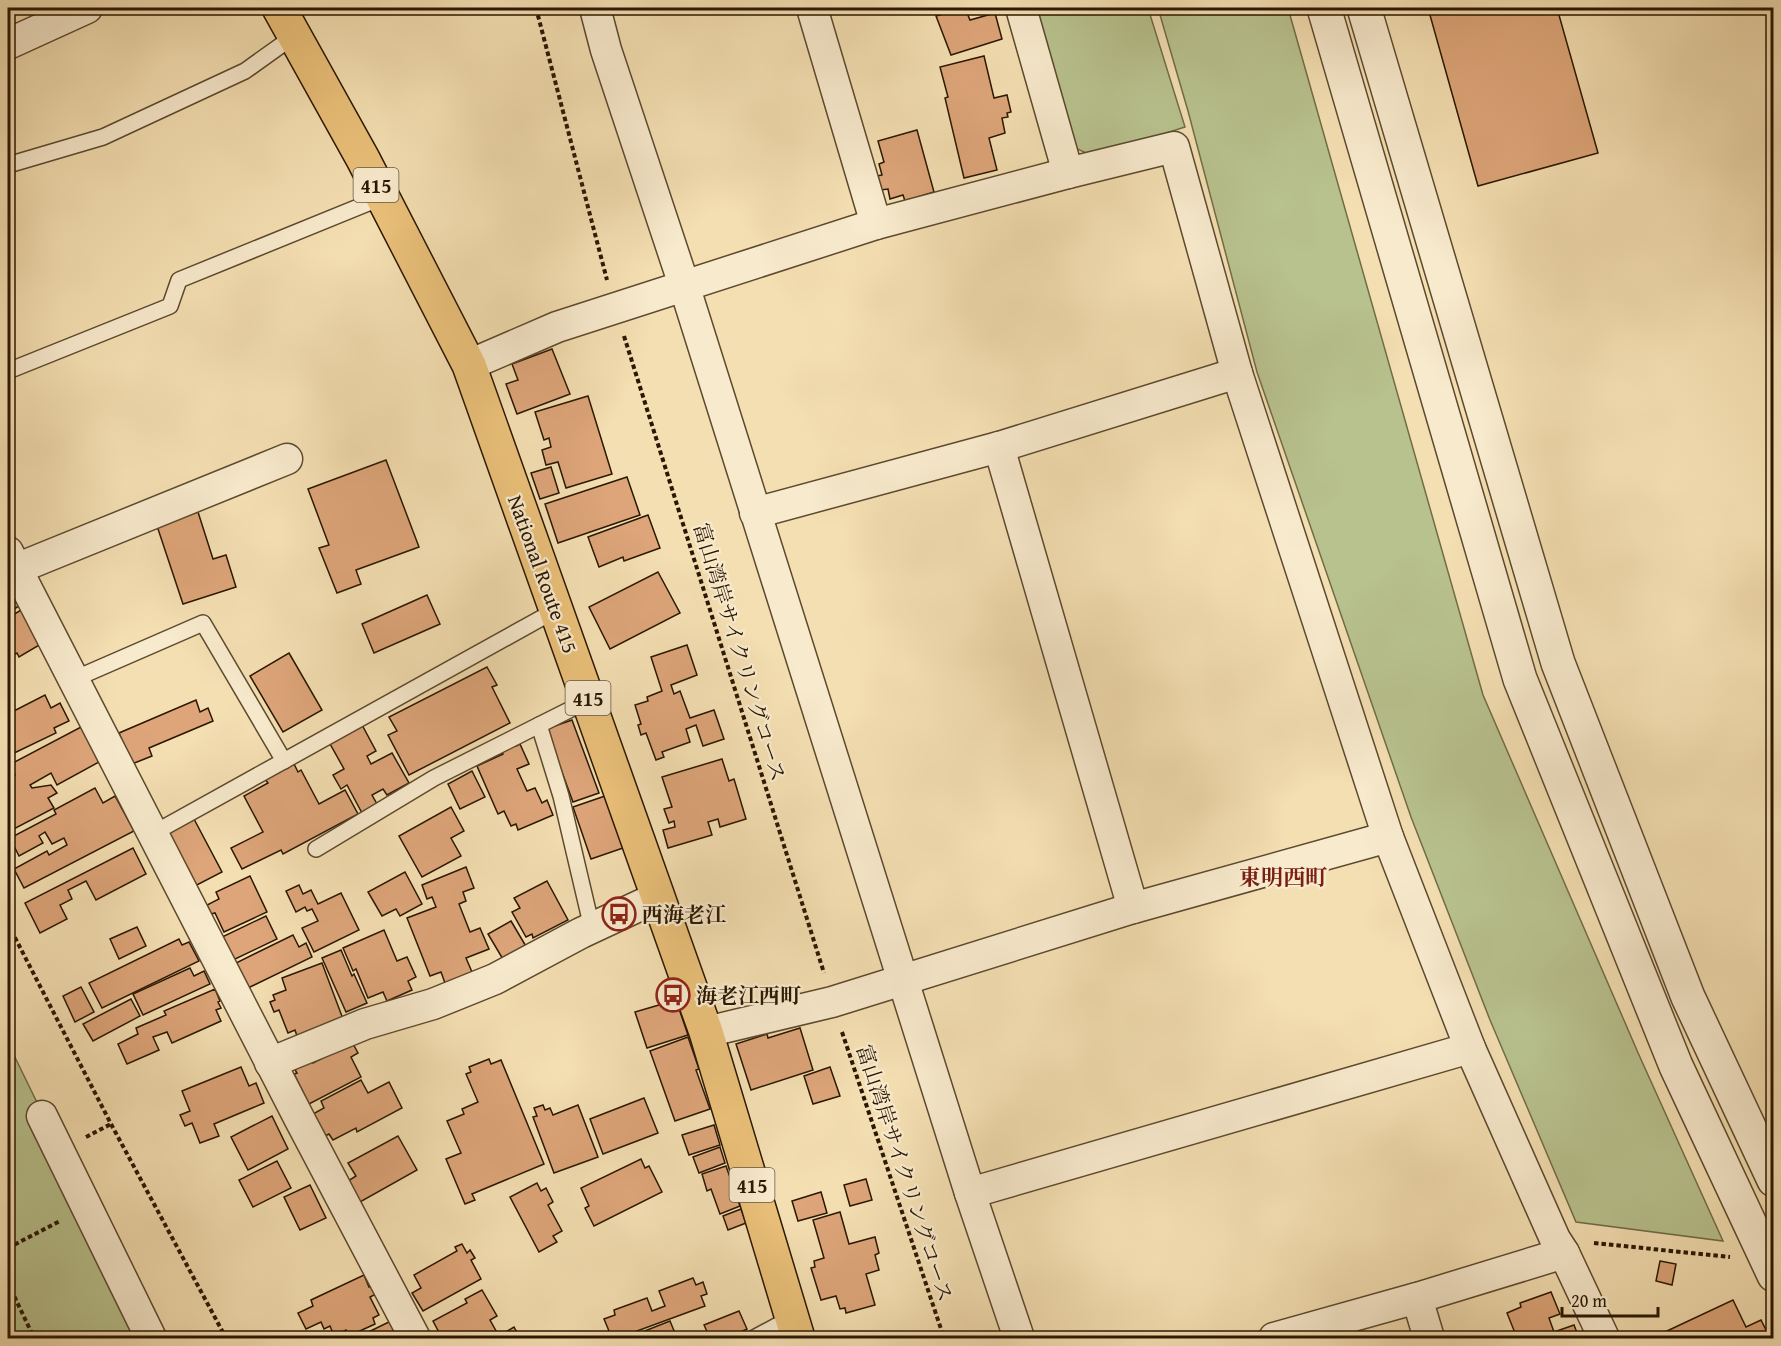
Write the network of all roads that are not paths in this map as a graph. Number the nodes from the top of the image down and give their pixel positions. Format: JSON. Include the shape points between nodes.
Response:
{"nodes":[{"id":1,"x":84,"y":8,"type":"edge"},
{"id":2,"x":279,"y":8,"type":"edge"},
{"id":3,"x":595,"y":8,"type":"edge"},
{"id":4,"x":812,"y":8,"type":"edge"},
{"id":5,"x":1021,"y":8,"type":"edge"},
{"id":6,"x":1324,"y":8,"type":"edge"},
{"id":7,"x":1364,"y":8,"type":"edge"},
{"id":8,"x":294,"y":36,"type":"junction"},
{"id":9,"x":8,"y":44,"type":"edge"},
{"id":10,"x":8,"y":165,"type":"edge"},
{"id":11,"x":1068,"y":173,"type":"junction"},
{"id":12,"x":383,"y":197,"type":"junction"},
{"id":13,"x":876,"y":224,"type":"junction"},
{"id":14,"x":665,"y":292,"type":"junction"},
{"id":15,"x":469,"y":365,"type":"junction"},
{"id":16,"x":8,"y":371,"type":"edge"},
{"id":17,"x":1237,"y":373,"type":"junction"},
{"id":18,"x":999,"y":447,"type":"junction"},
{"id":19,"x":288,"y":459,"type":"dead end"},
{"id":20,"x":755,"y":513,"type":"junction"},
{"id":21,"x":12,"y":561,"type":"edge"},
{"id":22,"x":556,"y":610,"type":"junction"},
{"id":23,"x":72,"y":680,"type":"junction"},
{"id":24,"x":589,"y":700,"type":"junction"},
{"id":25,"x":539,"y":725,"type":"junction"},
{"id":26,"x":284,"y":761,"type":"junction"},
{"id":27,"x":152,"y":834,"type":"junction"},
{"id":28,"x":1388,"y":837,"type":"junction"},
{"id":29,"x":315,"y":849,"type":"dead end"},
{"id":30,"x":658,"y":897,"type":"junction"},
{"id":31,"x":1133,"y":908,"type":"junction"},
{"id":32,"x":592,"y":928,"type":"junction"},
{"id":33,"x":886,"y":984,"type":"junction"},
{"id":34,"x":706,"y":1032,"type":"junction"},
{"id":35,"x":1470,"y":1048,"type":"junction"},
{"id":36,"x":270,"y":1063,"type":"junction"},
{"id":37,"x":42,"y":1116,"type":"dead end"},
{"id":38,"x":1773,"y":1180,"type":"edge"},
{"id":39,"x":970,"y":1193,"type":"junction"},
{"id":40,"x":1560,"y":1246,"type":"junction"},
{"id":41,"x":1773,"y":1275,"type":"edge"},
{"id":42,"x":1418,"y":1298,"type":"junction"},
{"id":43,"x":794,"y":1328,"type":"edge"},
{"id":44,"x":151,"y":1338,"type":"edge"},
{"id":45,"x":415,"y":1338,"type":"edge"},
{"id":46,"x":754,"y":1338,"type":"edge"},
{"id":47,"x":1019,"y":1338,"type":"edge"},
{"id":48,"x":1274,"y":1338,"type":"edge"},
{"id":49,"x":1429,"y":1338,"type":"edge"},
{"id":50,"x":1604,"y":1338,"type":"edge"}],
"edges":[{"from":1,"to":9,"type":"street"},
{"from":2,"to":8,"type":"highway","name":"National Route 415","number":"415"},
{"from":3,"to":14,"type":"street"},
{"from":4,"to":13,"type":"street"},
{"from":5,"to":11,"type":"street"},
{"from":6,"to":41,"type":"street","via":[[1520,679],[1676,1066]]},
{"from":7,"to":38,"type":"street","via":[[1558,663],[1688,997]]},
{"from":8,"to":10,"type":"lane","via":[[245,71],[103,137]]},
{"from":8,"to":12,"type":"highway","name":"National Route 415","number":"415"},
{"from":11,"to":13,"type":"street"},
{"from":11,"to":17,"type":"street","via":[[1174,147]]},
{"from":12,"to":15,"type":"highway","name":"National Route 415","number":"415"},
{"from":12,"to":16,"type":"lane","via":[[179,280],[170,306]]},
{"from":13,"to":14,"type":"street"},
{"from":14,"to":15,"type":"street","via":[[557,327]]},
{"from":14,"to":20,"type":"street"},
{"from":15,"to":22,"type":"highway","name":"National Route 415","number":"415"},
{"from":17,"to":18,"type":"street"},
{"from":17,"to":28,"type":"street"},
{"from":18,"to":20,"type":"street"},
{"from":18,"to":31,"type":"street"},
{"from":19,"to":21,"type":"street"},
{"from":20,"to":33,"type":"street"},
{"from":21,"to":23,"type":"street"},
{"from":22,"to":24,"type":"highway","name":"National Route 415","number":"415"},
{"from":22,"to":26,"type":"lane"},
{"from":23,"to":26,"type":"lane","via":[[203,623]]},
{"from":23,"to":27,"type":"street"},
{"from":24,"to":25,"type":"lane"},
{"from":24,"to":30,"type":"highway","name":"National Route 415","number":"415"},
{"from":25,"to":29,"type":"lane","via":[[434,778]]},
{"from":25,"to":32,"type":"lane","via":[[561,796]]},
{"from":26,"to":27,"type":"lane"},
{"from":27,"to":36,"type":"street"},
{"from":28,"to":31,"type":"street"},
{"from":28,"to":35,"type":"street"},
{"from":30,"to":32,"type":"street"},
{"from":30,"to":34,"type":"highway","name":"National Route 415","number":"415"},
{"from":31,"to":33,"type":"street"},
{"from":32,"to":36,"type":"street","via":[[495,979],[433,1004],[364,1024]]},
{"from":33,"to":34,"type":"street","via":[[832,1002]]},
{"from":33,"to":39,"type":"street"},
{"from":34,"to":43,"type":"highway","name":"National Route 415","number":"415"},
{"from":35,"to":39,"type":"street"},
{"from":35,"to":40,"type":"street"},
{"from":36,"to":45,"type":"street"},
{"from":37,"to":44,"type":"street"},
{"from":39,"to":47,"type":"street"},
{"from":40,"to":42,"type":"street"},
{"from":40,"to":50,"type":"street"},
{"from":42,"to":48,"type":"street"},
{"from":42,"to":49,"type":"street"},
{"from":43,"to":46,"type":"lane"}]}
